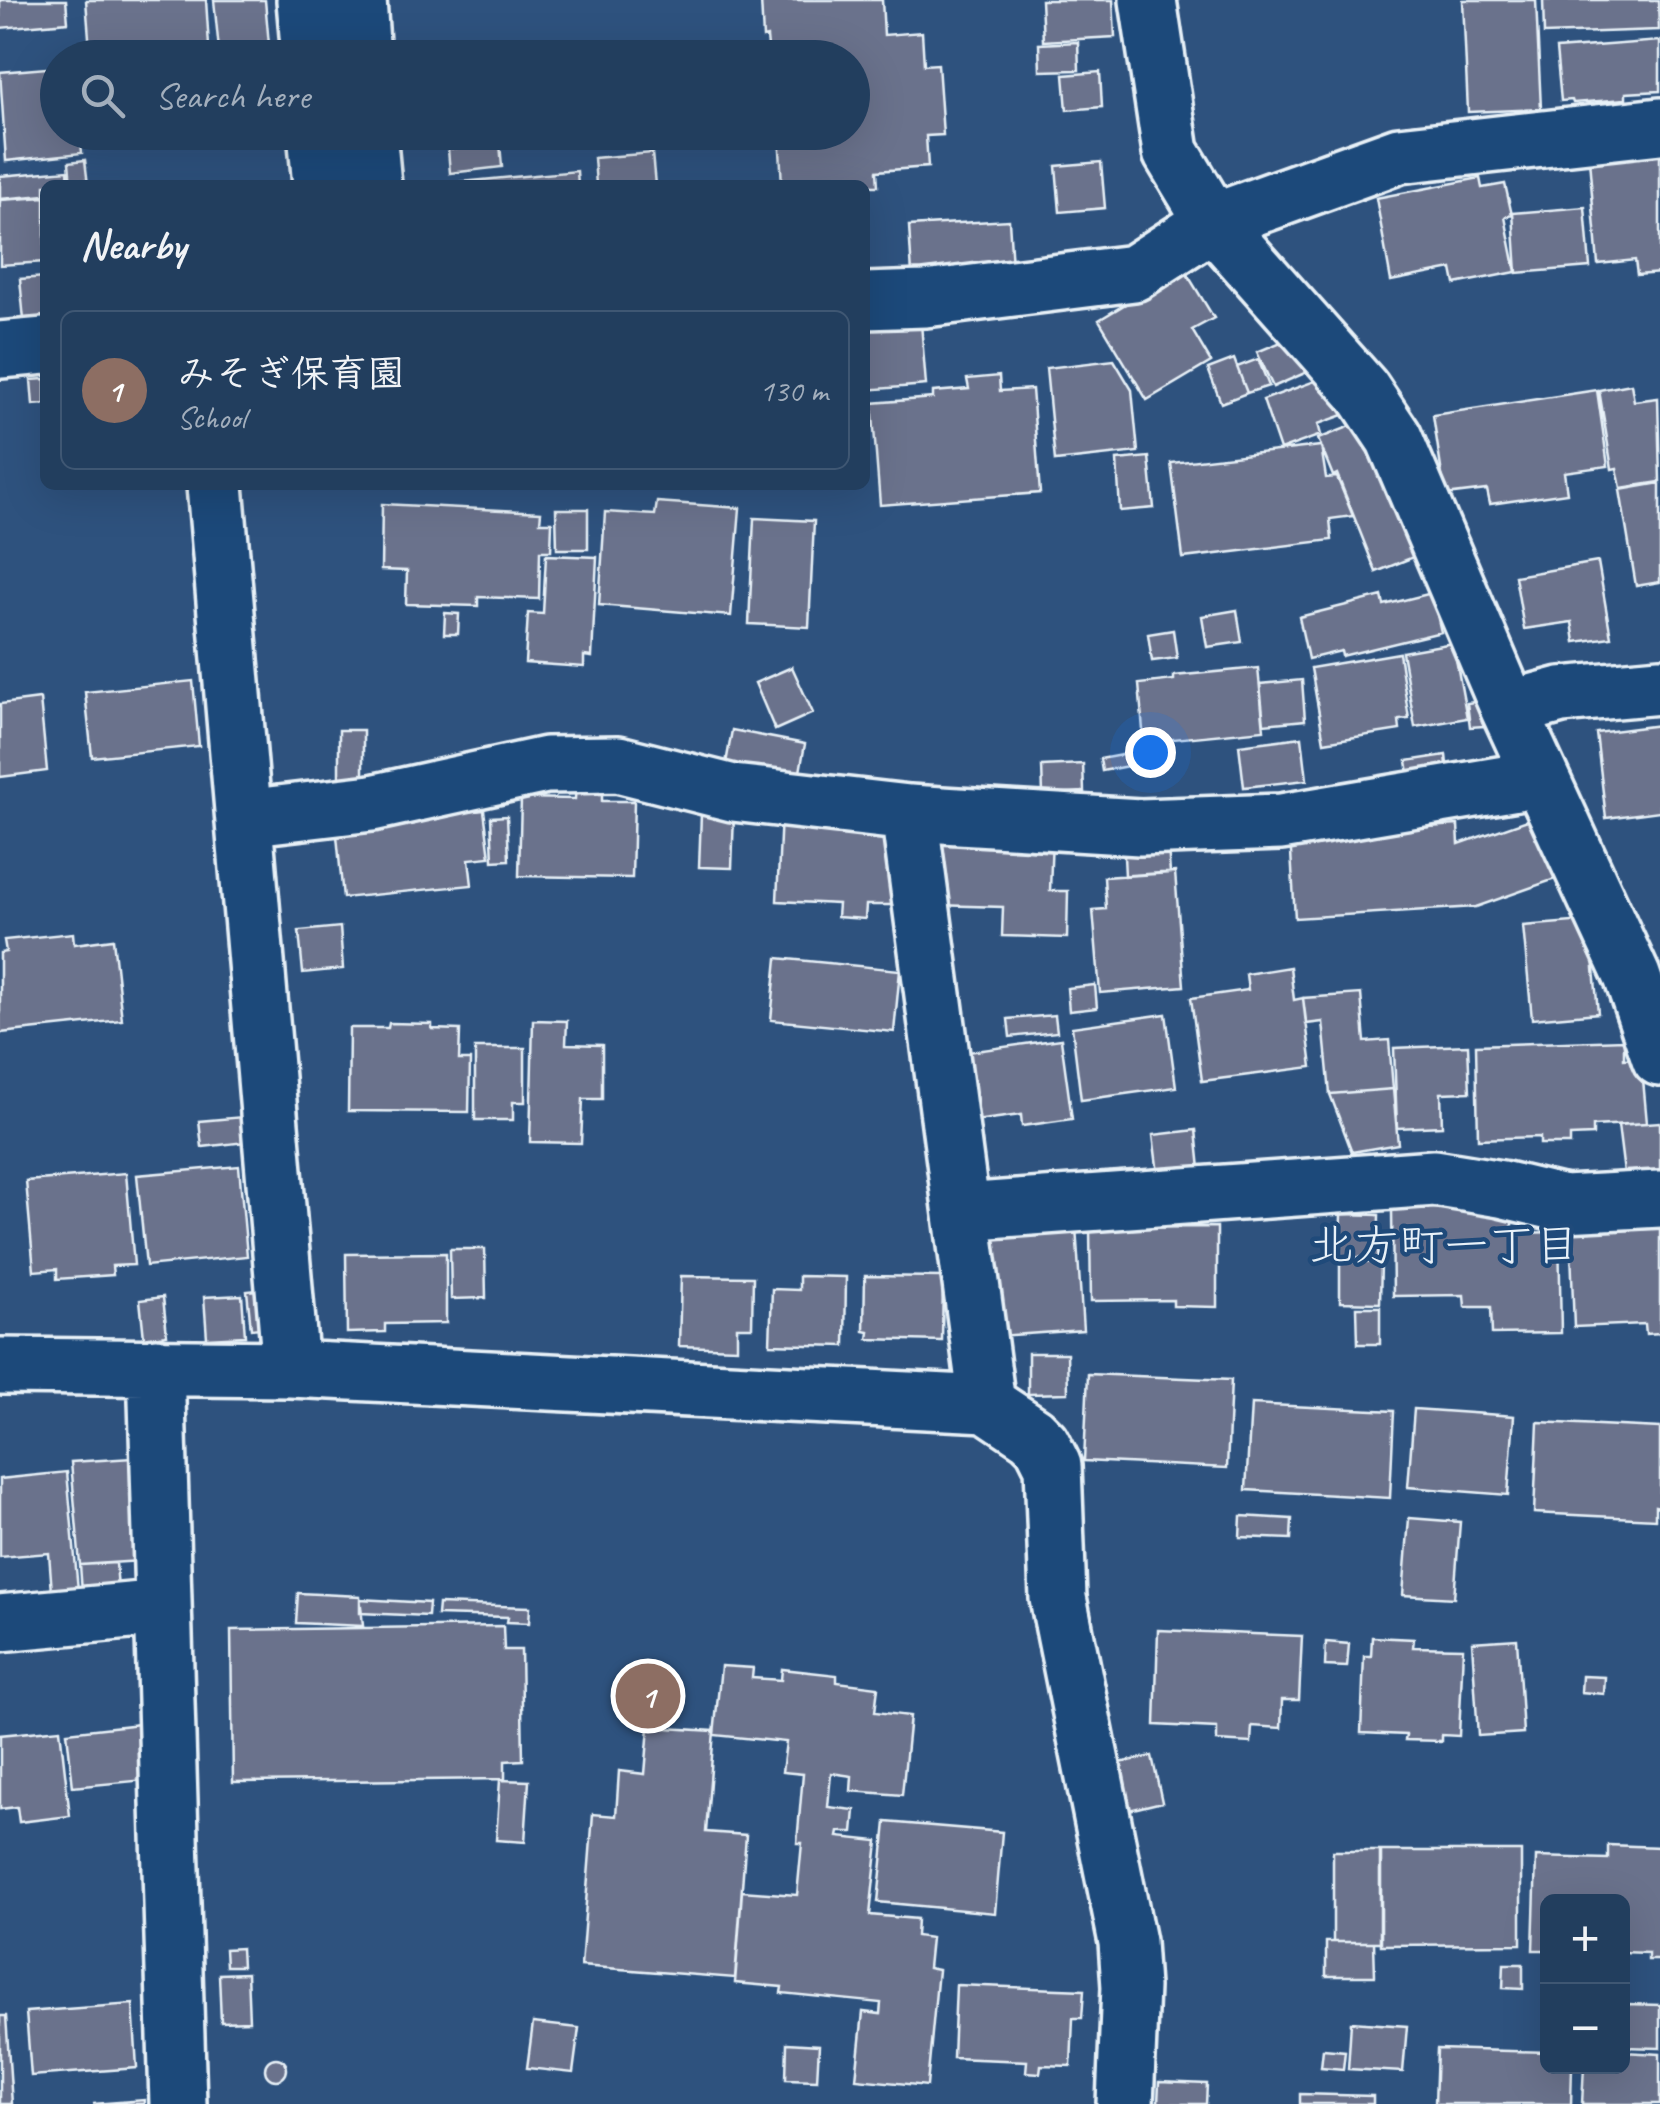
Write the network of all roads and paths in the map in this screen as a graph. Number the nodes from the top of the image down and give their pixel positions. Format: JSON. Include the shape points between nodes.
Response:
{"nodes":[{"id":1,"x":306,"y":0,"type":"edge"},
{"id":2,"x":358,"y":0,"type":"edge"},
{"id":3,"x":1148,"y":0,"type":"edge"},
{"id":4,"x":309,"y":40,"type":"edge"},
{"id":5,"x":361,"y":40,"type":"edge"},
{"id":6,"x":1660,"y":126,"type":"edge"},
{"id":7,"x":318,"y":150,"type":"edge"},
{"id":8,"x":370,"y":150,"type":"edge"},
{"id":9,"x":321,"y":180,"type":"edge"},
{"id":10,"x":373,"y":180,"type":"edge"},
{"id":11,"x":1213,"y":222,"type":"junction"},
{"id":12,"x":870,"y":302,"type":"edge"},
{"id":13,"x":40,"y":346,"type":"edge"},
{"id":14,"x":0,"y":350,"type":"edge"},
{"id":15,"x":215,"y":490,"type":"edge"},
{"id":16,"x":1660,"y":686,"type":"edge"},
{"id":17,"x":1509,"y":710,"type":"junction"},
{"id":18,"x":1540,"y":778,"type":"junction"},
{"id":19,"x":909,"y":814,"type":"junction"},
{"id":20,"x":244,"y":818,"type":"junction"},
{"id":21,"x":1660,"y":1058,"type":"edge"},
{"id":22,"x":1660,"y":1199,"type":"edge"},
{"id":23,"x":962,"y":1212,"type":"junction"},
{"id":24,"x":0,"y":1366,"type":"edge"},
{"id":25,"x":156,"y":1366,"type":"junction"},
{"id":26,"x":291,"y":1370,"type":"junction"},
{"id":27,"x":988,"y":1404,"type":"junction"},
{"id":28,"x":164,"y":1608,"type":"junction"},
{"id":29,"x":0,"y":1623,"type":"edge"},
{"id":30,"x":178,"y":2104,"type":"edge"},
{"id":31,"x":1125,"y":2104,"type":"edge"}],
"edges":[{"from":1,"to":4,"type":"street"},
{"from":2,"to":5,"type":"street"},
{"from":3,"to":11,"type":"street","via":[[1171,152]]},
{"from":6,"to":11,"type":"street","via":[[1399,155]]},
{"from":7,"to":9,"type":"street"},
{"from":8,"to":10,"type":"street"},
{"from":11,"to":12,"type":"street","via":[[1134,273]]},
{"from":11,"to":17,"type":"street","via":[[1362,390],[1394,438]]},
{"from":13,"to":14,"type":"street"},
{"from":15,"to":20,"type":"street"},
{"from":16,"to":17,"type":"street","via":[[1560,695]]},
{"from":17,"to":18,"type":"street"},
{"from":18,"to":19,"type":"street","via":[[1282,822],[1140,827]]},
{"from":18,"to":21,"type":"street","via":[[1632,976]]},
{"from":19,"to":20,"type":"street","via":[[733,793],[618,764],[546,765],[372,804]]},
{"from":19,"to":23,"type":"street"},
{"from":20,"to":26,"type":"street"},
{"from":22,"to":23,"type":"street","via":[[1564,1204],[1434,1178]]},
{"from":23,"to":27,"type":"street"},
{"from":24,"to":25,"type":"street"},
{"from":25,"to":26,"type":"street"},
{"from":25,"to":28,"type":"street"},
{"from":26,"to":27,"type":"street"},
{"from":27,"to":31,"type":"street","via":[[1032,1434],[1053,1466],[1058,1598],[1127,1942]]},
{"from":28,"to":29,"type":"street"},
{"from":28,"to":30,"type":"street"}]}
